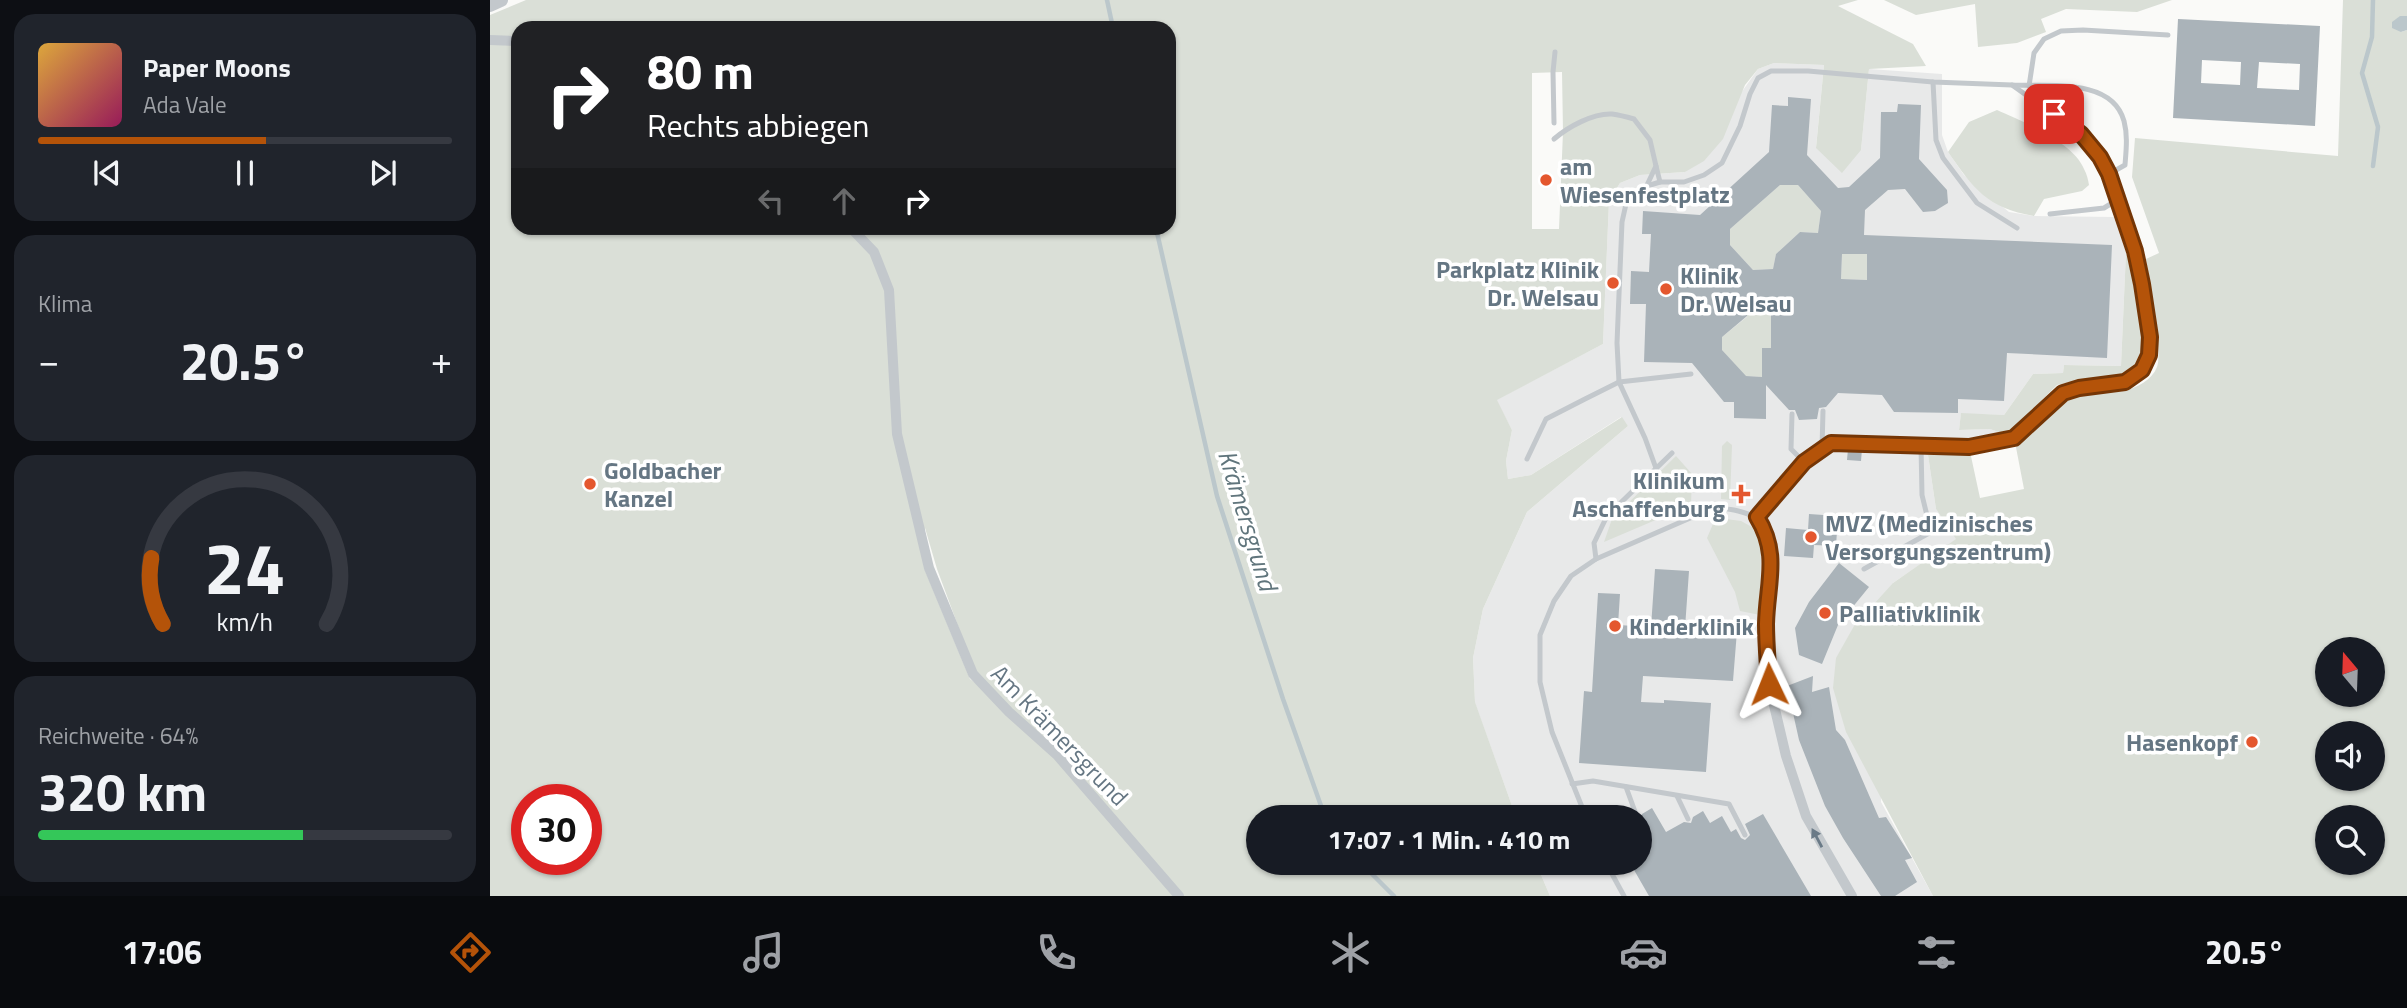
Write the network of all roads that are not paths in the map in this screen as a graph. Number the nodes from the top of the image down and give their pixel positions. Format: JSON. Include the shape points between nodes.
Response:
{"nodes":[{"id":1,"x":501,"y":0,"type":"edge"},
{"id":2,"x":490,"y":5,"type":"edge"},
{"id":3,"x":2168,"y":35,"type":"dead end"},
{"id":4,"x":490,"y":40,"type":"edge"},
{"id":5,"x":511,"y":41,"type":"edge"},
{"id":6,"x":1555,"y":51,"type":"dead end"},
{"id":7,"x":1933,"y":82,"type":"junction"},
{"id":8,"x":2012,"y":85,"type":"junction"},
{"id":9,"x":2029,"y":86,"type":"junction"},
{"id":10,"x":1554,"y":123,"type":"dead end"},
{"id":11,"x":1554,"y":139,"type":"dead end"},
{"id":12,"x":1656,"y":166,"type":"junction"},
{"id":13,"x":2109,"y":174,"type":"junction"},
{"id":14,"x":1660,"y":182,"type":"junction"},
{"id":15,"x":1647,"y":186,"type":"junction"},
{"id":16,"x":2117,"y":201,"type":"junction"},
{"id":17,"x":2050,"y":214,"type":"dead end"},
{"id":18,"x":2017,"y":228,"type":"dead end"},
{"id":19,"x":858,"y":235,"type":"edge"},
{"id":20,"x":1691,"y":374,"type":"dead end"},
{"id":21,"x":1619,"y":382,"type":"junction"},
{"id":22,"x":1823,"y":411,"type":"dead end"},
{"id":23,"x":1792,"y":414,"type":"dead end"},
{"id":24,"x":1921,"y":446,"type":"junction"},
{"id":25,"x":1822,"y":448,"type":"junction"},
{"id":26,"x":1672,"y":453,"type":"dead end"},
{"id":27,"x":1527,"y":459,"type":"dead end"},
{"id":28,"x":1804,"y":462,"type":"junction"},
{"id":29,"x":1657,"y":471,"type":"junction"},
{"id":30,"x":1757,"y":517,"type":"junction"},
{"id":31,"x":1595,"y":559,"type":"junction"},
{"id":32,"x":1864,"y":569,"type":"dead end"},
{"id":33,"x":1766,"y":627,"type":"joint"},
{"id":34,"x":1572,"y":783,"type":"junction"},
{"id":35,"x":1626,"y":788,"type":"junction"},
{"id":36,"x":1677,"y":796,"type":"junction"},
{"id":37,"x":1581,"y":805,"type":"edge"},
{"id":38,"x":1632,"y":805,"type":"edge"},
{"id":39,"x":1688,"y":820,"type":"dead end"},
{"id":40,"x":1745,"y":835,"type":"dead end"},
{"id":41,"x":1612,"y":875,"type":"edge"},
{"id":42,"x":1179,"y":896,"type":"edge"},
{"id":43,"x":1623,"y":896,"type":"edge"},
{"id":44,"x":1852,"y":896,"type":"edge"}],
"edges":[{"from":1,"to":2,"type":"street"},
{"from":3,"to":9,"type":"lane","via":[[2061,31],[2045,39],[2034,53]]},
{"from":4,"to":5,"type":"street"},
{"from":6,"to":10,"type":"lane"},
{"from":7,"to":8,"type":"lane"},
{"from":7,"to":14,"type":"lane","via":[[1772,71],[1758,78],[1749,94],[1722,163],[1684,183]]},
{"from":7,"to":18,"type":"lane","via":[[1936,140],[1943,159],[1977,203]]},
{"from":8,"to":9,"type":"lane"},
{"from":8,"to":13,"type":"lane","via":[[2081,134]]},
{"from":9,"to":13,"type":"lane","via":[[2084,88],[2114,103],[2127,136],[2125,165]]},
{"from":11,"to":12,"type":"lane","via":[[1587,120],[1609,114],[1634,119],[1650,140]]},
{"from":12,"to":14,"type":"lane"},
{"from":12,"to":15,"type":"lane"},
{"from":13,"to":16,"type":"lane"},
{"from":14,"to":15,"type":"lane"},
{"from":15,"to":21,"type":"lane","via":[[1626,204],[1622,222]]},
{"from":16,"to":17,"type":"lane","via":[[2104,208]]},
{"from":16,"to":24,"type":"lane","via":[[2135,251],[2148,323],[2149,355],[2142,370],[2125,382],[2063,393],[2014,438],[1969,447]]},
{"from":19,"to":42,"type":"street","name":"Am Krämersgrund","via":[[874,252],[889,290],[897,434],[929,568],[973,674],[1057,755]]},
{"from":20,"to":21,"type":"lane"},
{"from":21,"to":27,"type":"lane","via":[[1546,419]]},
{"from":21,"to":29,"type":"lane"},
{"from":22,"to":25,"type":"lane"},
{"from":23,"to":28,"type":"lane","via":[[1791,449]]},
{"from":24,"to":25,"type":"lane","via":[[1831,443]]},
{"from":24,"to":32,"type":"lane","via":[[1922,495],[1931,532]]},
{"from":25,"to":28,"type":"lane"},
{"from":26,"to":29,"type":"lane"},
{"from":28,"to":30,"type":"lane"},
{"from":29,"to":31,"type":"lane","via":[[1607,516],[1594,543]]},
{"from":30,"to":31,"type":"lane","via":[[1737,509],[1710,509]]},
{"from":30,"to":33,"type":"lane","via":[[1771,551]]},
{"from":31,"to":34,"type":"lane","via":[[1571,576],[1540,635],[1540,682],[1552,732]]},
{"from":44,"to":33,"type":"street","one_way":true,"via":[[1806,816],[1786,757],[1769,684]]},
{"from":34,"to":35,"type":"lane","via":[[1593,781]]},
{"from":34,"to":37,"type":"lane"},
{"from":35,"to":36,"type":"lane"},
{"from":35,"to":38,"type":"lane"},
{"from":36,"to":39,"type":"lane"},
{"from":36,"to":40,"type":"lane","via":[[1729,804]]},
{"from":41,"to":43,"type":"lane"}]}
